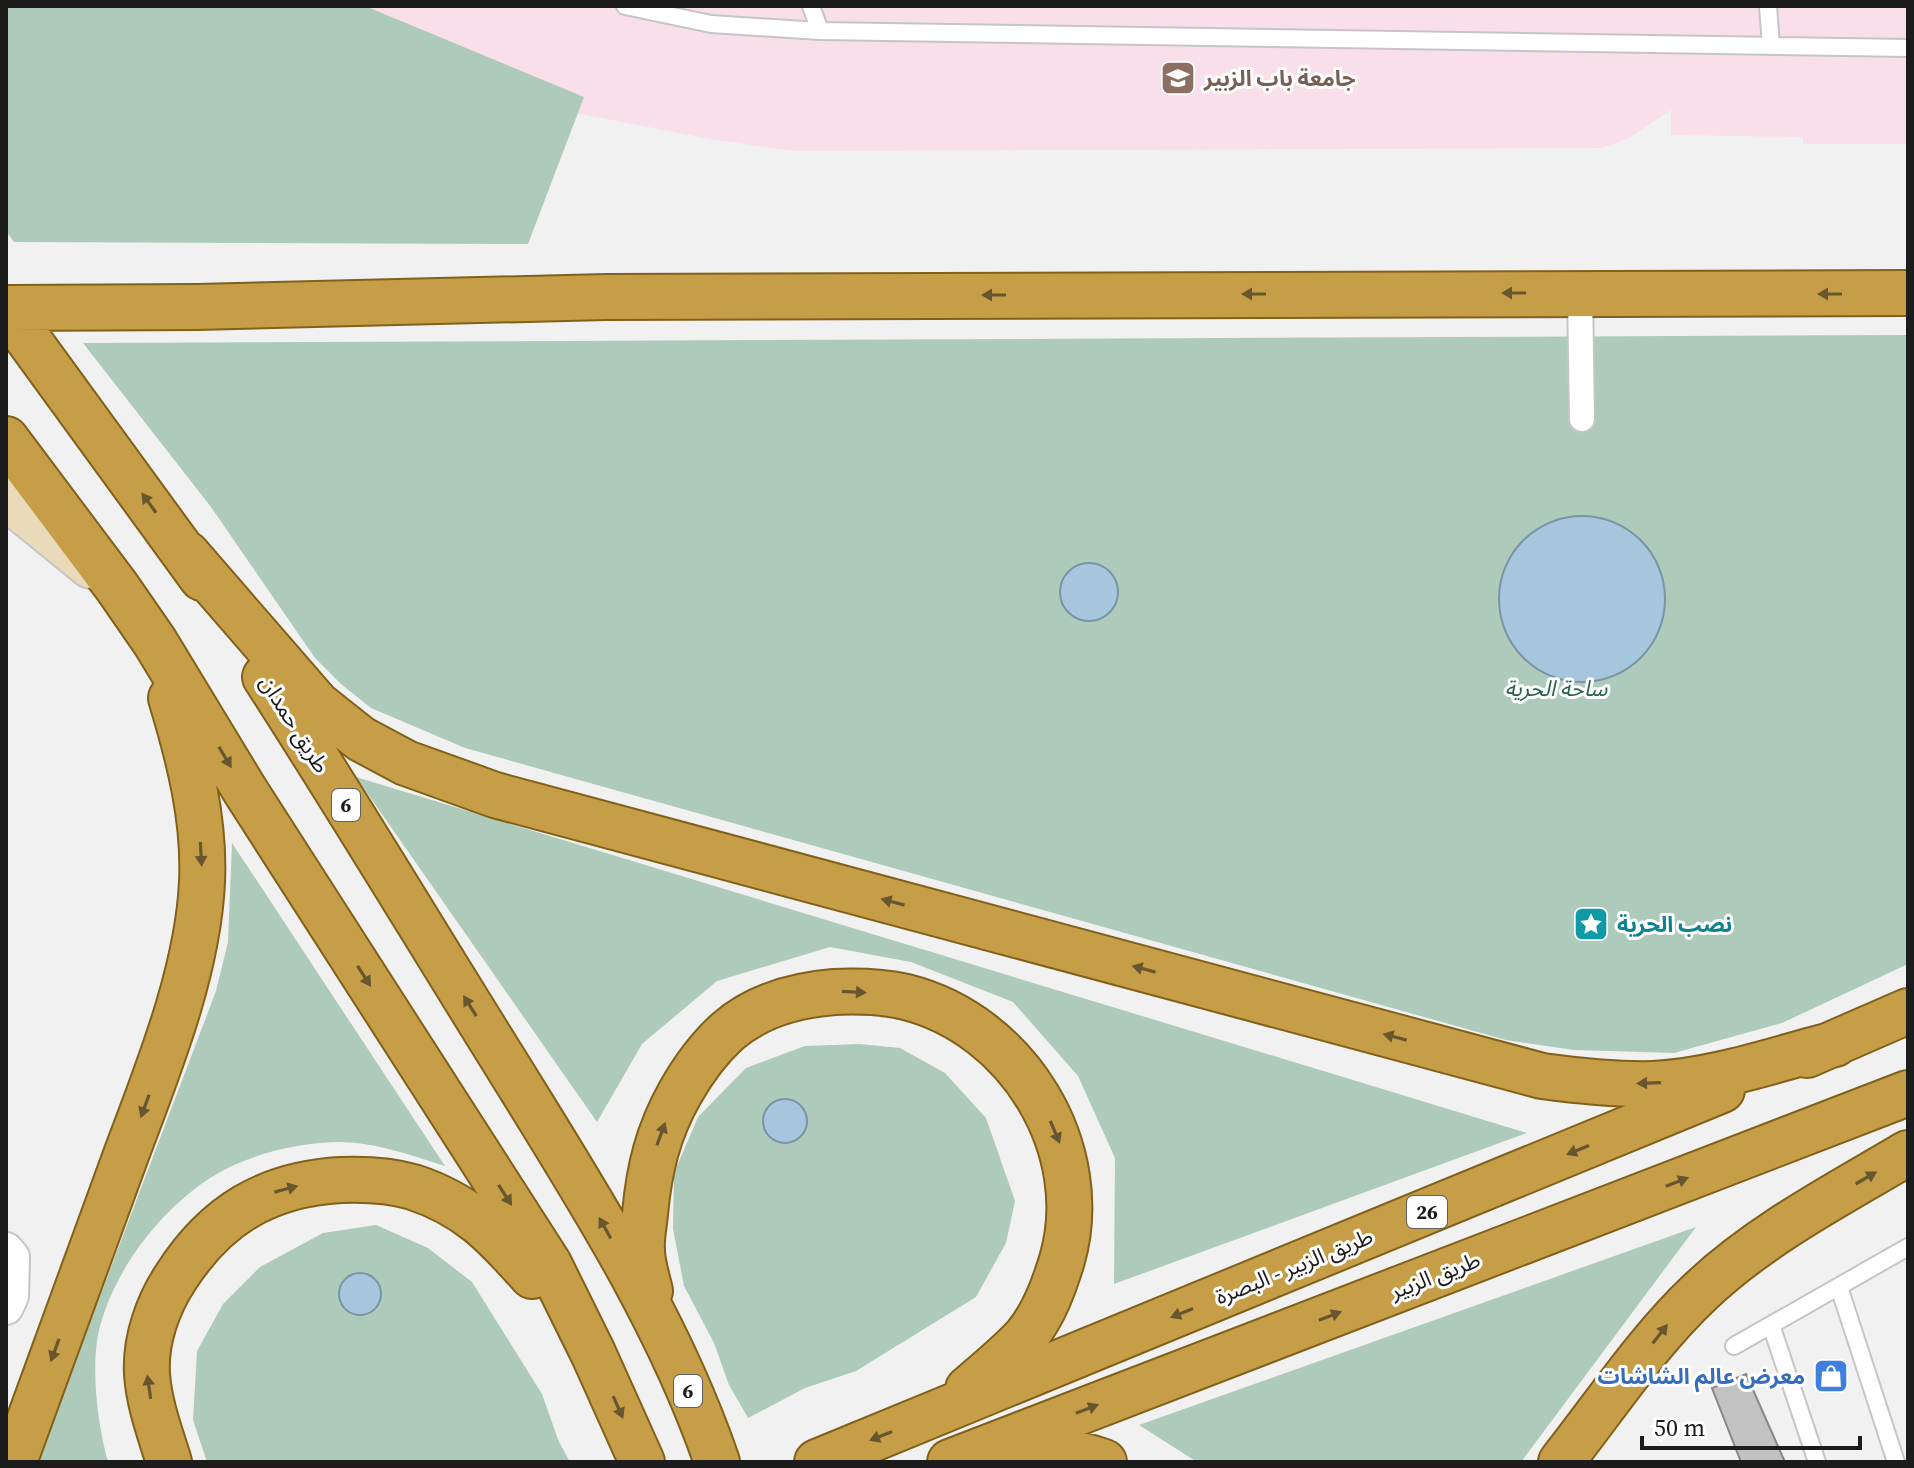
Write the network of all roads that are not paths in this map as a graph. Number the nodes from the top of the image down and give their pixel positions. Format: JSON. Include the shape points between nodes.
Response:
{"nodes":[{"id":1,"x":625,"y":6,"type":"edge"},
{"id":2,"x":811,"y":6,"type":"edge"},
{"id":3,"x":1768,"y":6,"type":"edge"},
{"id":4,"x":820,"y":31,"type":"junction"},
{"id":5,"x":1771,"y":46,"type":"junction"},
{"id":6,"x":1908,"y":48,"type":"edge"},
{"id":7,"x":1580,"y":293,"type":"junction"},
{"id":8,"x":1908,"y":293,"type":"edge"},
{"id":9,"x":6,"y":308,"type":"edge"},
{"id":10,"x":1582,"y":419,"type":"dead end"},
{"id":11,"x":6,"y":439,"type":"edge"},
{"id":12,"x":6,"y":497,"type":"edge"},
{"id":13,"x":187,"y":554,"type":"junction"},
{"id":14,"x":117,"y":587,"type":"junction"},
{"id":15,"x":155,"y":642,"type":"junction"},
{"id":16,"x":1908,"y":1011,"type":"edge"},
{"id":17,"x":1835,"y":1044,"type":"junction"},
{"id":18,"x":1908,"y":1093,"type":"edge"},
{"id":19,"x":1908,"y":1153,"type":"edge"},
{"id":20,"x":1907,"y":1249,"type":"edge"},
{"id":21,"x":6,"y":1250,"type":"edge"},
{"id":22,"x":1839,"y":1287,"type":"junction"},
{"id":23,"x":6,"y":1307,"type":"edge"},
{"id":24,"x":656,"y":1321,"type":"junction"},
{"id":25,"x":1771,"y":1325,"type":"junction"},
{"id":26,"x":1734,"y":1346,"type":"dead end"},
{"id":27,"x":593,"y":1353,"type":"junction"},
{"id":28,"x":946,"y":1410,"type":"junction"},
{"id":29,"x":956,"y":1460,"type":"edge"},
{"id":30,"x":14,"y":1462,"type":"edge"},
{"id":31,"x":169,"y":1462,"type":"edge"},
{"id":32,"x":642,"y":1462,"type":"edge"},
{"id":33,"x":717,"y":1462,"type":"edge"},
{"id":34,"x":817,"y":1462,"type":"edge"},
{"id":35,"x":1104,"y":1462,"type":"edge"},
{"id":36,"x":1561,"y":1462,"type":"edge"},
{"id":37,"x":1817,"y":1462,"type":"edge"},
{"id":38,"x":1896,"y":1462,"type":"edge"}],
"edges":[{"from":1,"to":4,"type":"lane","via":[[711,24]]},
{"from":2,"to":4,"type":"lane"},
{"from":3,"to":5,"type":"lane"},
{"from":4,"to":5,"type":"lane"},
{"from":5,"to":6,"type":"lane"},
{"from":8,"to":7,"type":"highway","one_way":true},
{"from":7,"to":9,"type":"highway","one_way":true,"via":[[622,297]]},
{"from":7,"to":10,"type":"street"},
{"from":13,"to":9,"type":"highway","name":"طريق حمدان","number":"6","one_way":true},
{"from":11,"to":14,"type":"highway"},
{"from":12,"to":14,"type":"main road"},
{"from":17,"to":13,"type":"highway","one_way":true,"via":[[1655,1084],[1542,1076],[495,795],[406,763],[361,739],[317,704]]},
{"from":24,"to":13,"type":"highway","name":"طريق حمدان","number":"6","one_way":true,"via":[[585,1193]]},
{"from":14,"to":15,"type":"highway"},
{"from":15,"to":27,"type":"highway","one_way":true,"via":[[549,1264]]},
{"from":15,"to":30,"type":"highway","one_way":true,"via":[[185,742],[199,818],[202,882],[194,941],[162,1060]]},
{"from":16,"to":17,"type":"highway","name":"طريق الزبير - البصرة","number":"26"},
{"from":17,"to":28,"type":"highway","name":"طريق الزبير - البصرة","number":"26","one_way":true},
{"from":29,"to":18,"type":"highway","name":"طريق الزبير","one_way":true},
{"from":36,"to":19,"type":"highway","one_way":true,"via":[[1669,1323],[1702,1290],[1746,1253]]},
{"from":20,"to":22,"type":"lane"},
{"from":21,"to":23,"type":"street","via":[[12,1257]]},
{"from":22,"to":25,"type":"lane"},
{"from":22,"to":38,"type":"lane"},
{"from":24,"to":28,"type":"highway","one_way":true,"via":[[642,1251],[649,1173],[660,1132],[696,1065],[729,1030],[775,1003],[850,991],[906,997],[953,1016],[1000,1050],[1031,1084],[1057,1132],[1069,1176],[1069,1236],[1053,1291],[1027,1335]]},
{"from":24,"to":33,"type":"highway","number":"6"},
{"from":25,"to":26,"type":"lane"},
{"from":25,"to":37,"type":"lane"},
{"from":31,"to":27,"type":"highway","one_way":true,"via":[[147,1372],[151,1335],[164,1295],[215,1227],[278,1190],[370,1179],[412,1187],[465,1210],[503,1241]]},
{"from":27,"to":32,"type":"highway","one_way":true},
{"from":28,"to":34,"type":"highway","number":"26","one_way":true},
{"from":29,"to":35,"type":"highway","via":[[1011,1448]]}]}
